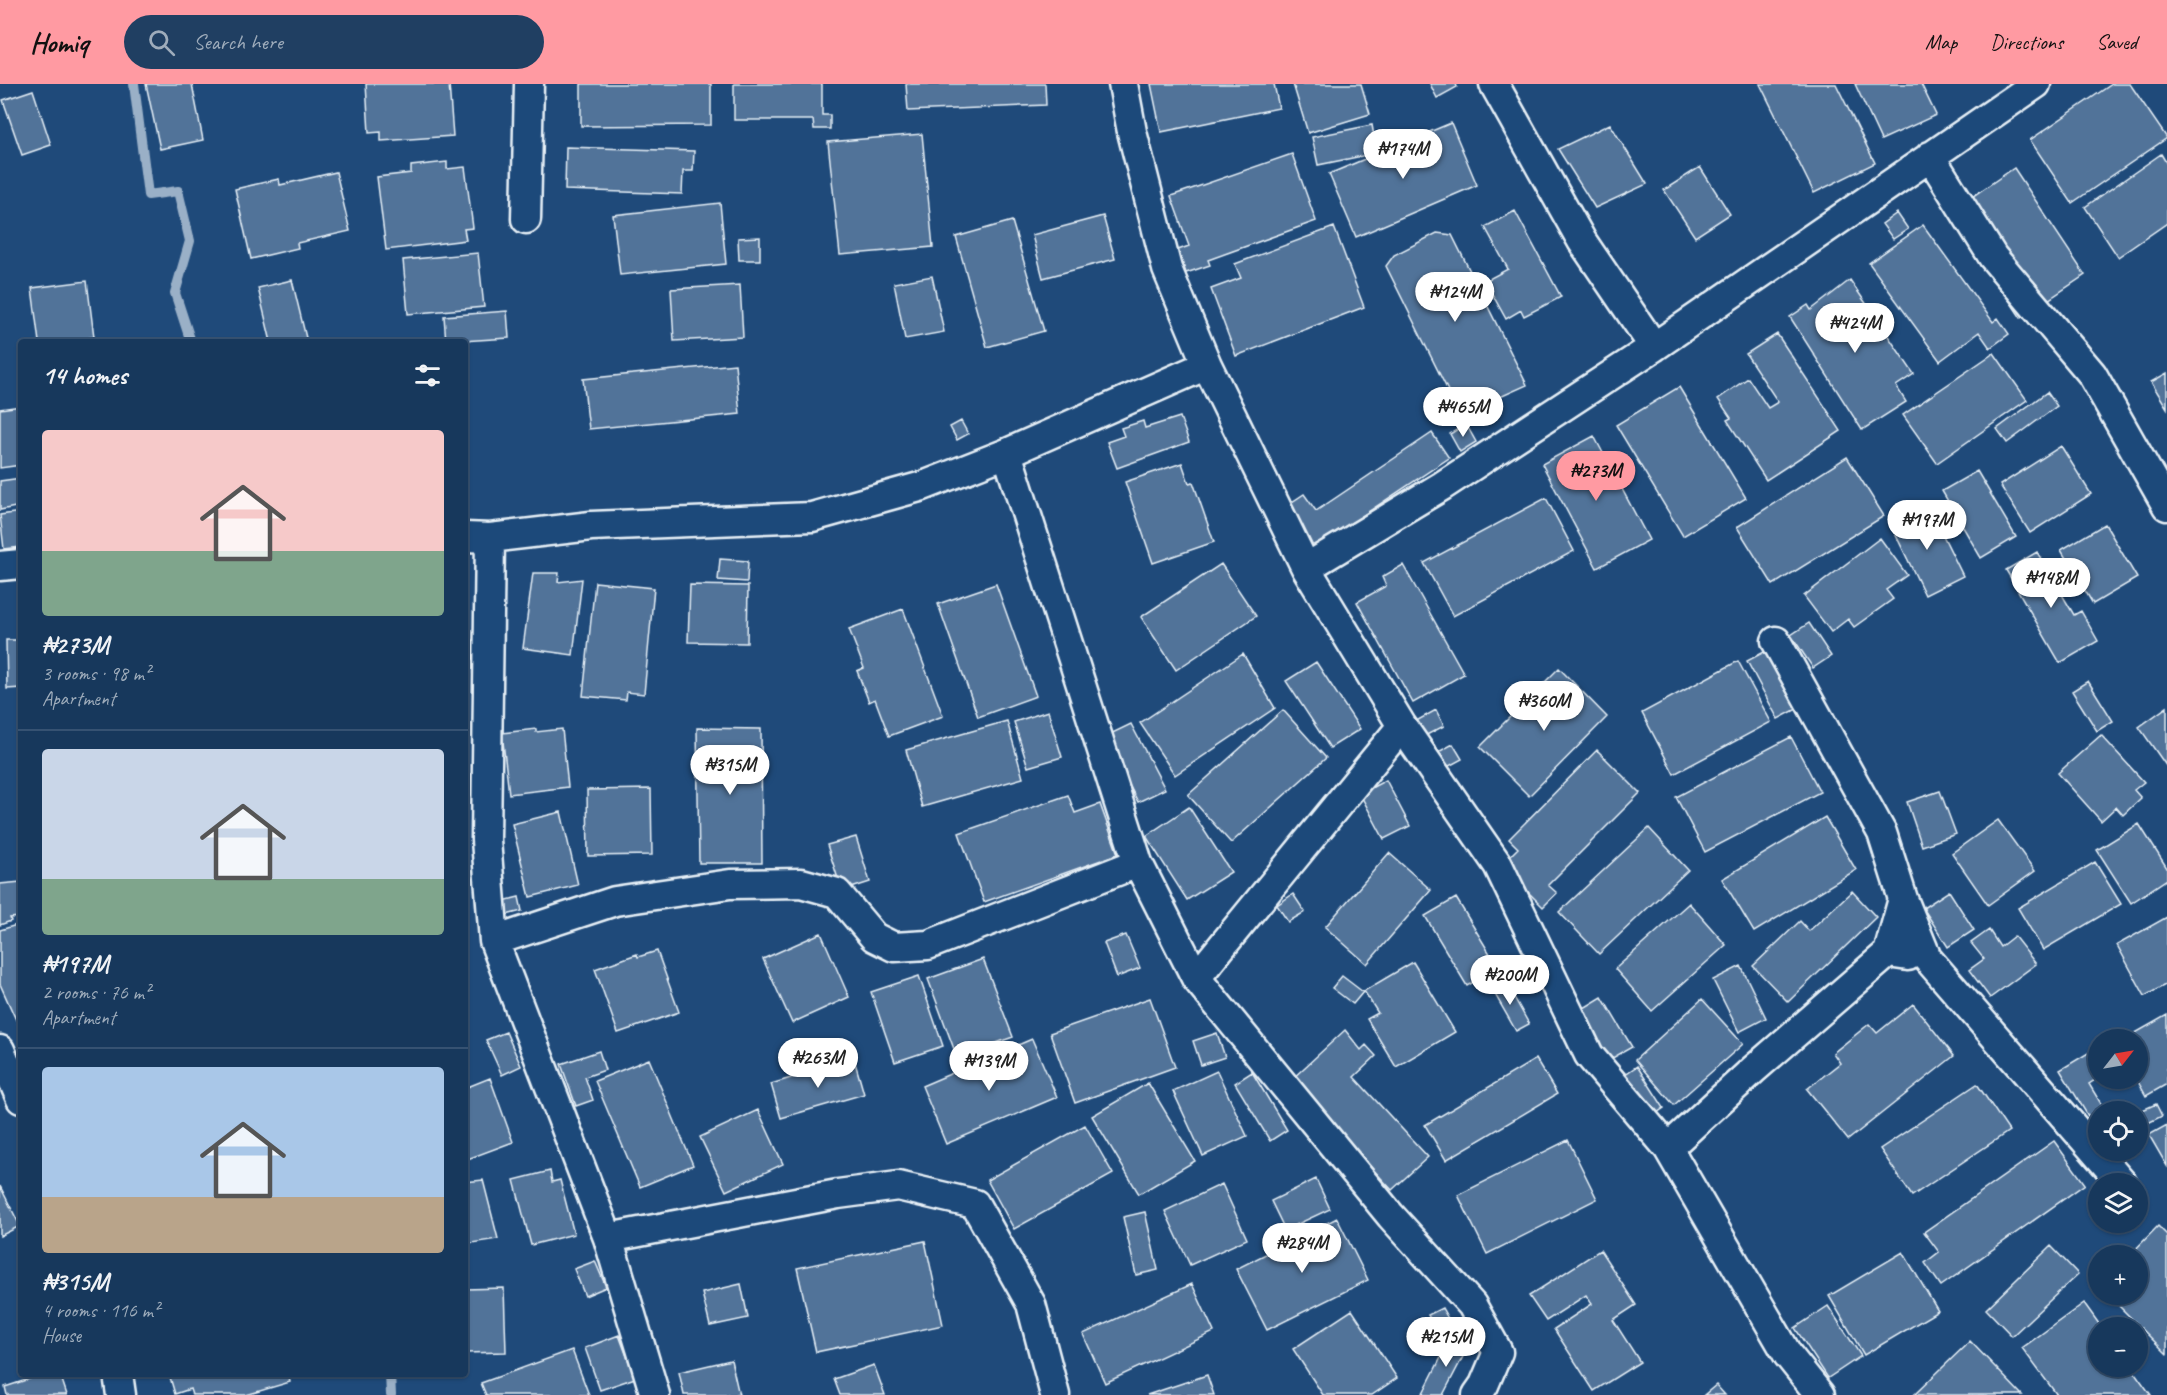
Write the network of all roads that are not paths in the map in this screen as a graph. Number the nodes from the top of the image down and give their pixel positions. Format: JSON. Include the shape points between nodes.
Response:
{"nodes":[{"id":1,"x":529,"y":84,"type":"edge"},
{"id":2,"x":1123,"y":84,"type":"edge"},
{"id":3,"x":1494,"y":84,"type":"edge"},
{"id":4,"x":2036,"y":84,"type":"edge"},
{"id":5,"x":2000,"y":94,"type":"edge"},
{"id":6,"x":1930,"y":156,"type":"junction"},
{"id":7,"x":526,"y":219,"type":"dead end"},
{"id":8,"x":1654,"y":347,"type":"junction"},
{"id":9,"x":1207,"y":365,"type":"junction"},
{"id":10,"x":1007,"y":453,"type":"junction"},
{"id":11,"x":2167,"y":506,"type":"edge"},
{"id":12,"x":477,"y":538,"type":"edge"},
{"id":13,"x":18,"y":564,"type":"edge"},
{"id":14,"x":0,"y":566,"type":"edge"},
{"id":15,"x":1306,"y":568,"type":"junction"},
{"id":16,"x":1776,"y":641,"type":"dead end"},
{"id":17,"x":1402,"y":726,"type":"junction"},
{"id":18,"x":1138,"y":863,"type":"junction"},
{"id":19,"x":1903,"y":899,"type":"junction"},
{"id":20,"x":494,"y":941,"type":"junction"},
{"id":21,"x":1888,"y":953,"type":"junction"},
{"id":22,"x":1928,"y":958,"type":"junction"},
{"id":23,"x":1196,"y":978,"type":"junction"},
{"id":24,"x":0,"y":1050,"type":"edge"},
{"id":25,"x":18,"y":1093,"type":"edge"},
{"id":26,"x":1668,"y":1148,"type":"junction"},
{"id":27,"x":2114,"y":1173,"type":"edge"},
{"id":28,"x":608,"y":1238,"type":"junction"},
{"id":29,"x":118,"y":1377,"type":"edge"},
{"id":30,"x":121,"y":1395,"type":"edge"},
{"id":31,"x":656,"y":1395,"type":"edge"},
{"id":32,"x":1055,"y":1395,"type":"edge"},
{"id":33,"x":1478,"y":1395,"type":"edge"},
{"id":34,"x":1820,"y":1395,"type":"edge"}],
"edges":[{"from":1,"to":7,"type":"street"},
{"from":2,"to":9,"type":"street","via":[[1167,268]]},
{"from":3,"to":8,"type":"street","via":[[1582,241]]},
{"from":4,"to":5,"type":"street"},
{"from":5,"to":6,"type":"street"},
{"from":6,"to":8,"type":"street"},
{"from":6,"to":11,"type":"street","via":[[1993,257],[2092,374]]},
{"from":8,"to":15,"type":"street","via":[[1442,486]]},
{"from":9,"to":10,"type":"street"},
{"from":9,"to":15,"type":"street"},
{"from":10,"to":12,"type":"street","via":[[923,486],[812,517],[591,526]]},
{"from":10,"to":18,"type":"street"},
{"from":12,"to":20,"type":"street","via":[[486,840]]},
{"from":13,"to":14,"type":"street"},
{"from":15,"to":17,"type":"street"},
{"from":16,"to":19,"type":"street","via":[[1882,833]]},
{"from":17,"to":23,"type":"street"},
{"from":17,"to":26,"type":"street","via":[[1498,865],[1589,1055]]},
{"from":18,"to":20,"type":"street","via":[[928,945],[894,947],[874,937],[837,893],[801,884],[730,884],[615,901]]},
{"from":18,"to":23,"type":"street"},
{"from":19,"to":21,"type":"street"},
{"from":19,"to":22,"type":"street"},
{"from":20,"to":28,"type":"street"},
{"from":21,"to":22,"type":"street"},
{"from":21,"to":26,"type":"street"},
{"from":22,"to":27,"type":"street"},
{"from":23,"to":33,"type":"street","via":[[1391,1216],[1472,1305],[1498,1352]]},
{"from":24,"to":25,"type":"street"},
{"from":26,"to":34,"type":"street","via":[[1788,1355]]},
{"from":28,"to":31,"type":"street"},
{"from":28,"to":32,"type":"street","via":[[898,1186],[975,1204],[1030,1304]]},
{"from":29,"to":30,"type":"street"}]}
